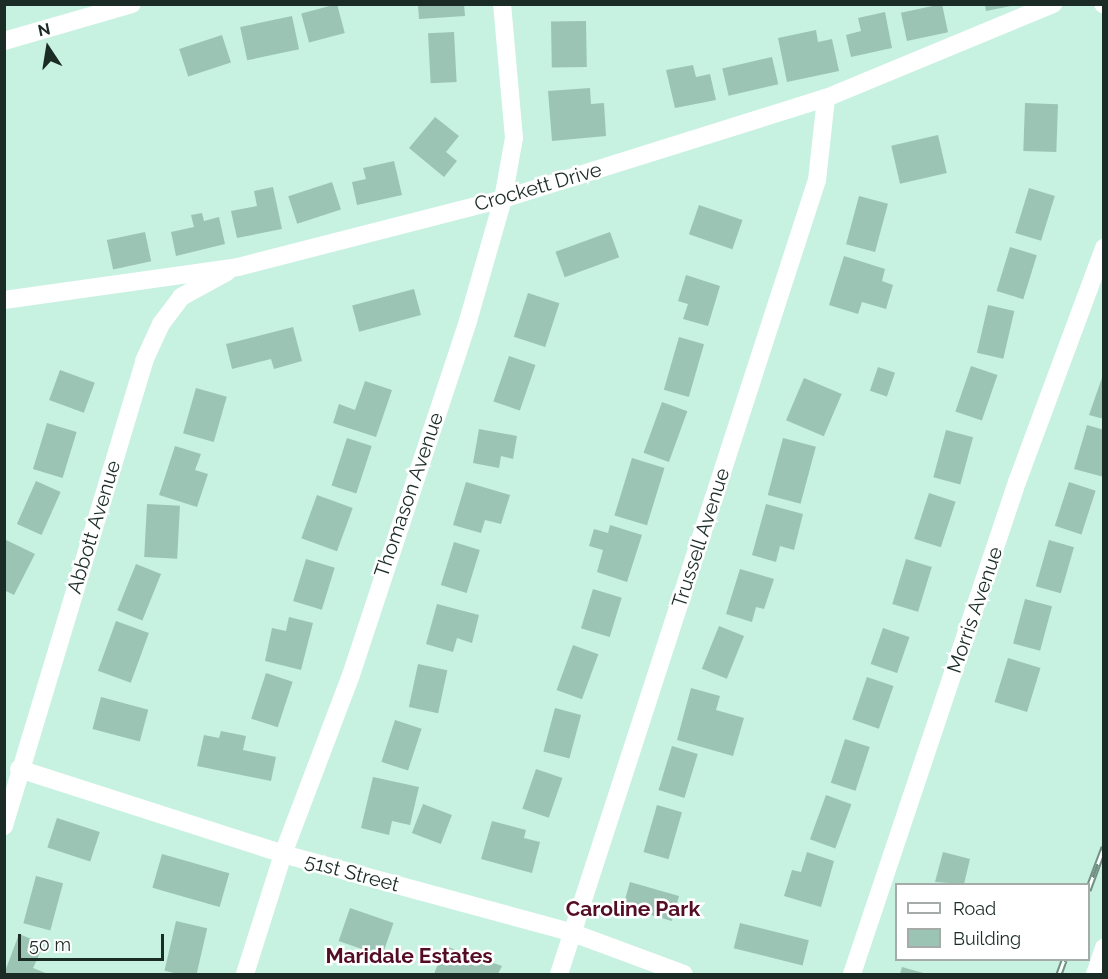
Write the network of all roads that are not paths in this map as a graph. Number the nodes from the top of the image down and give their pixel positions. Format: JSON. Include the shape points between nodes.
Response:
{"nodes":[{"id":1,"x":132,"y":4,"type":"edge"},
{"id":2,"x":502,"y":4,"type":"edge"},
{"id":3,"x":1053,"y":4,"type":"edge"},
{"id":4,"x":4,"y":41,"type":"edge"},
{"id":5,"x":826,"y":98,"type":"junction"},
{"id":6,"x":503,"y":199,"type":"junction"},
{"id":7,"x":1104,"y":248,"type":"edge"},
{"id":8,"x":238,"y":267,"type":"junction"},
{"id":9,"x":4,"y":300,"type":"edge"},
{"id":10,"x":19,"y":769,"type":"junction"},
{"id":11,"x":4,"y":826,"type":"edge"},
{"id":12,"x":283,"y":854,"type":"junction"},
{"id":13,"x":573,"y":933,"type":"junction"},
{"id":14,"x":1104,"y":948,"type":"edge"},
{"id":15,"x":245,"y":975,"type":"edge"},
{"id":16,"x":559,"y":975,"type":"edge"},
{"id":17,"x":684,"y":975,"type":"edge"},
{"id":18,"x":852,"y":975,"type":"edge"},
{"id":19,"x":1095,"y":975,"type":"edge"}],
"edges":[{"from":1,"to":4,"type":"street"},
{"from":2,"to":6,"type":"street","name":"Thomason Avenue","via":[[514,138]]},
{"from":3,"to":5,"type":"street","name":"Crockett Drive"},
{"from":5,"to":6,"type":"street","name":"Crockett Drive"},
{"from":5,"to":13,"type":"street","name":"Trussell Avenue","via":[[817,180]]},
{"from":6,"to":8,"type":"street","name":"Crockett Drive"},
{"from":6,"to":12,"type":"street","name":"Thomason Avenue","via":[[468,321],[351,675]]},
{"from":7,"to":18,"type":"street","name":"Morris Avenue","via":[[1017,482]]},
{"from":8,"to":9,"type":"street","name":"Crockett Drive"},
{"from":8,"to":10,"type":"street","name":"Abbott Avenue","via":[[181,297],[160,324],[144,361]]},
{"from":10,"to":11,"type":"street","name":"Abbott Avenue"},
{"from":10,"to":12,"type":"street","name":"51st Street"},
{"from":12,"to":13,"type":"street","name":"51st Street"},
{"from":12,"to":15,"type":"street","name":"Thomason Avenue"},
{"from":13,"to":16,"type":"street","name":"Trussell Avenue"},
{"from":13,"to":17,"type":"street","name":"51st Street"},
{"from":14,"to":19,"type":"street"}]}
